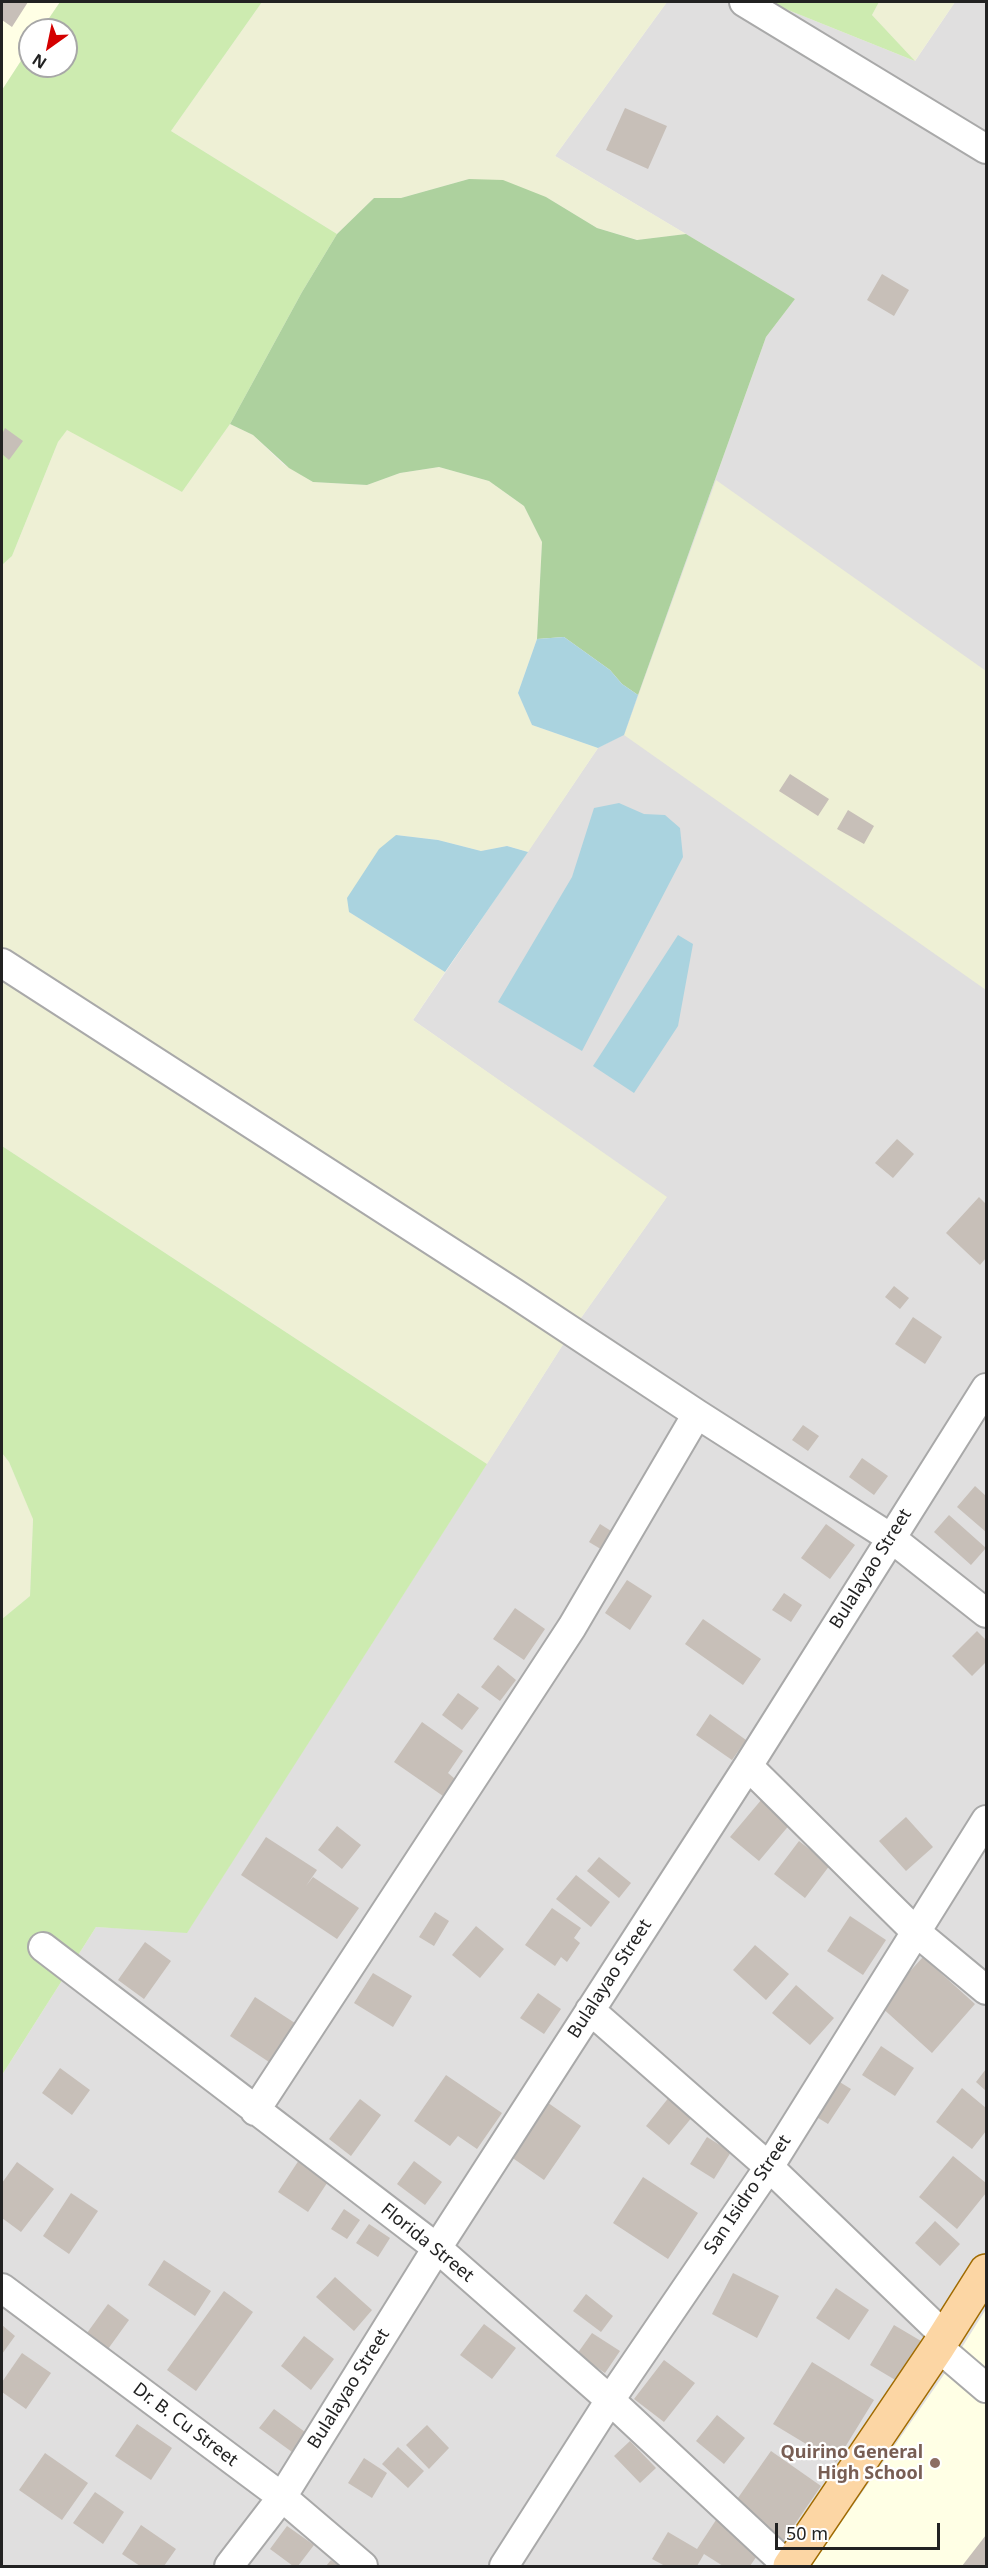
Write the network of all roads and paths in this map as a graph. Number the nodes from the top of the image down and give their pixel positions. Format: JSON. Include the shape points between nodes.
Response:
{"nodes":[{"id":1,"x":744,"y":2,"type":"edge"},
{"id":2,"x":987,"y":149,"type":"edge"},
{"id":3,"x":2,"y":963,"type":"edge"},
{"id":4,"x":987,"y":1389,"type":"edge"},
{"id":5,"x":696,"y":1414,"type":"junction"},
{"id":6,"x":891,"y":1538,"type":"junction"},
{"id":7,"x":987,"y":1613,"type":"edge"},
{"id":8,"x":748,"y":1766,"type":"junction"},
{"id":9,"x":987,"y":1820,"type":"edge"},
{"id":10,"x":915,"y":1931,"type":"junction"},
{"id":11,"x":43,"y":1947,"type":"dead end"},
{"id":12,"x":987,"y":1990,"type":"edge"},
{"id":13,"x":590,"y":2010,"type":"junction"},
{"id":14,"x":255,"y":2111,"type":"junction"},
{"id":15,"x":769,"y":2167,"type":"junction"},
{"id":16,"x":436,"y":2248,"type":"junction"},
{"id":17,"x":987,"y":2271,"type":"edge"},
{"id":18,"x":2,"y":2288,"type":"edge"},
{"id":19,"x":942,"y":2341,"type":"junction"},
{"id":20,"x":987,"y":2388,"type":"edge"},
{"id":21,"x":610,"y":2400,"type":"junction"},
{"id":22,"x":282,"y":2497,"type":"junction"},
{"id":23,"x":229,"y":2566,"type":"edge"},
{"id":24,"x":363,"y":2566,"type":"edge"},
{"id":25,"x":504,"y":2566,"type":"edge"},
{"id":26,"x":789,"y":2566,"type":"edge"}],
"edges":[{"from":1,"to":2,"type":"street"},
{"from":3,"to":5,"type":"street"},
{"from":4,"to":6,"type":"street","name":"Bulalayao Street"},
{"from":5,"to":6,"type":"street"},
{"from":5,"to":14,"type":"street","via":[[572,1627]]},
{"from":6,"to":7,"type":"street"},
{"from":6,"to":8,"type":"street","name":"Bulalayao Street"},
{"from":8,"to":10,"type":"street"},
{"from":8,"to":13,"type":"street","name":"Bulalayao Street"},
{"from":9,"to":10,"type":"street","name":"San Isidro Street"},
{"from":10,"to":12,"type":"street"},
{"from":10,"to":15,"type":"street","name":"San Isidro Street"},
{"from":11,"to":14,"type":"street","name":"Florida Street"},
{"from":13,"to":15,"type":"street"},
{"from":13,"to":16,"type":"street","name":"Bulalayao Street"},
{"from":14,"to":16,"type":"street","name":"Florida Street"},
{"from":15,"to":19,"type":"street"},
{"from":15,"to":21,"type":"street","name":"San Isidro Street"},
{"from":16,"to":21,"type":"street","name":"Florida Street"},
{"from":16,"to":22,"type":"street","name":"Bulalayao Street"},
{"from":17,"to":19,"type":"main road"},
{"from":18,"to":22,"type":"street","name":"Dr. B. Cu Street"},
{"from":19,"to":20,"type":"street"},
{"from":19,"to":26,"type":"main road"},
{"from":21,"to":25,"type":"street","name":"San Isidro Street"},
{"from":21,"to":26,"type":"street","name":"Florida Street"},
{"from":22,"to":23,"type":"street","name":"Bulalayao Street"},
{"from":22,"to":24,"type":"street","name":"Dr. B. Cu Street"}]}
